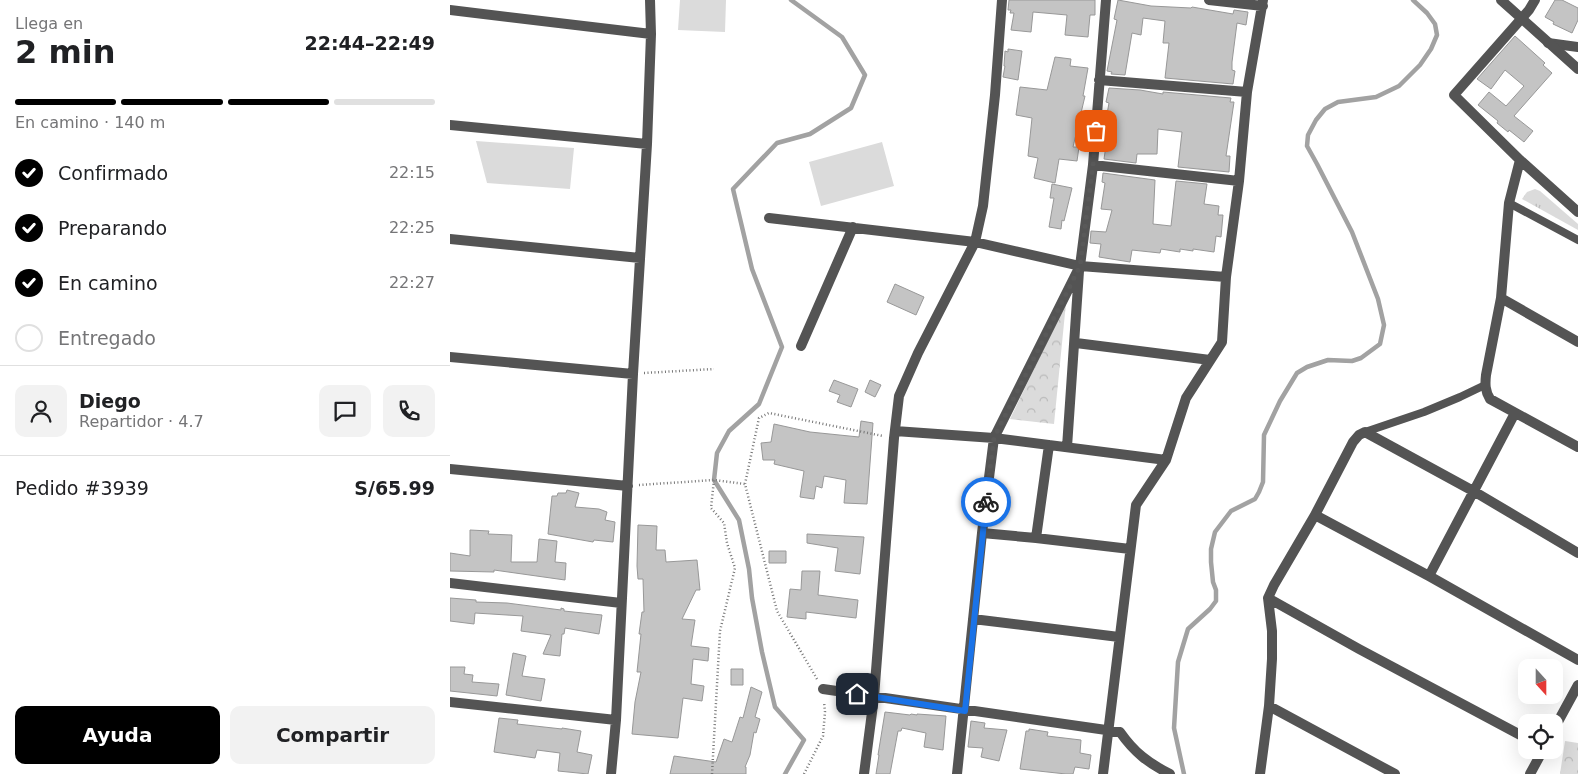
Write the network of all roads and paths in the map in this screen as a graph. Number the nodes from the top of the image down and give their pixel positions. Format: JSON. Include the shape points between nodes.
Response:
{"nodes":[{"id":1,"x":650,"y":0,"type":"edge"},
{"id":2,"x":1002,"y":0,"type":"edge"},
{"id":3,"x":1106,"y":0,"type":"edge"},
{"id":4,"x":1209,"y":0,"type":"edge"},
{"id":5,"x":1501,"y":0,"type":"edge"},
{"id":6,"x":1536,"y":0,"type":"edge"},
{"id":7,"x":1263,"y":3,"type":"edge"},
{"id":8,"x":450,"y":10,"type":"edge"},
{"id":9,"x":1520,"y":18,"type":"junction"},
{"id":10,"x":651,"y":34,"type":"junction"},
{"id":11,"x":1548,"y":43,"type":"junction"},
{"id":12,"x":1578,"y":47,"type":"edge"},
{"id":13,"x":1578,"y":69,"type":"edge"},
{"id":14,"x":1099,"y":80,"type":"junction"},
{"id":15,"x":1247,"y":92,"type":"junction"},
{"id":16,"x":450,"y":126,"type":"edge"},
{"id":17,"x":647,"y":144,"type":"junction"},
{"id":18,"x":1520,"y":160,"type":"junction"},
{"id":19,"x":1093,"y":165,"type":"junction"},
{"id":20,"x":1239,"y":180,"type":"junction"},
{"id":21,"x":1509,"y":203,"type":"junction"},
{"id":22,"x":1578,"y":212,"type":"edge"},
{"id":23,"x":770,"y":218,"type":"dead end"},
{"id":24,"x":853,"y":227,"type":"junction"},
{"id":25,"x":450,"y":240,"type":"edge"},
{"id":26,"x":1578,"y":240,"type":"edge"},
{"id":27,"x":975,"y":242,"type":"junction"},
{"id":28,"x":640,"y":258,"type":"junction"},
{"id":29,"x":1080,"y":266,"type":"junction"},
{"id":30,"x":1226,"y":277,"type":"junction"},
{"id":31,"x":1501,"y":298,"type":"junction"},
{"id":32,"x":1577,"y":340,"type":"edge"},
{"id":33,"x":1076,"y":343,"type":"junction"},
{"id":34,"x":801,"y":346,"type":"dead end"},
{"id":35,"x":450,"y":358,"type":"edge"},
{"id":36,"x":1210,"y":360,"type":"junction"},
{"id":37,"x":714,"y":369,"type":"dead end"},
{"id":38,"x":633,"y":374,"type":"junction"},
{"id":39,"x":1485,"y":384,"type":"junction"},
{"id":40,"x":1515,"y":414,"type":"junction"},
{"id":41,"x":1365,"y":432,"type":"junction"},
{"id":42,"x":895,"y":434,"type":"junction"},
{"id":43,"x":994,"y":438,"type":"junction"},
{"id":44,"x":1049,"y":445,"type":"junction"},
{"id":45,"x":1068,"y":447,"type":"junction"},
{"id":46,"x":1578,"y":447,"type":"edge"},
{"id":47,"x":1166,"y":460,"type":"junction"},
{"id":48,"x":450,"y":469,"type":"edge"},
{"id":49,"x":714,"y":480,"type":"junction"},
{"id":50,"x":745,"y":484,"type":"junction"},
{"id":51,"x":628,"y":486,"type":"junction"},
{"id":52,"x":1475,"y":492,"type":"junction"},
{"id":53,"x":1315,"y":515,"type":"junction"},
{"id":54,"x":982,"y":533,"type":"junction"},
{"id":55,"x":1036,"y":538,"type":"junction"},
{"id":56,"x":1130,"y":549,"type":"junction"},
{"id":57,"x":1578,"y":553,"type":"edge"},
{"id":58,"x":1429,"y":576,"type":"junction"},
{"id":59,"x":450,"y":584,"type":"edge"},
{"id":60,"x":1268,"y":598,"type":"junction"},
{"id":61,"x":621,"y":603,"type":"junction"},
{"id":62,"x":973,"y":619,"type":"junction"},
{"id":63,"x":1119,"y":637,"type":"junction"},
{"id":64,"x":1578,"y":660,"type":"edge"},
{"id":65,"x":1578,"y":685,"type":"edge"},
{"id":66,"x":823,"y":689,"type":"junction"},
{"id":67,"x":874,"y":697,"type":"junction"},
{"id":68,"x":450,"y":702,"type":"edge"},
{"id":69,"x":1269,"y":706,"type":"junction"},
{"id":70,"x":965,"y":711,"type":"junction"},
{"id":71,"x":1563,"y":714,"type":"edge"},
{"id":72,"x":616,"y":720,"type":"junction"},
{"id":73,"x":1109,"y":730,"type":"junction"},
{"id":74,"x":1518,"y":734,"type":"edge"},
{"id":75,"x":1538,"y":759,"type":"edge"},
{"id":76,"x":1165,"y":772,"type":"edge"},
{"id":77,"x":611,"y":774,"type":"edge"},
{"id":78,"x":712,"y":774,"type":"edge"},
{"id":79,"x":804,"y":774,"type":"edge"},
{"id":80,"x":864,"y":774,"type":"edge"},
{"id":81,"x":957,"y":774,"type":"edge"},
{"id":82,"x":1103,"y":774,"type":"edge"},
{"id":83,"x":1260,"y":774,"type":"edge"},
{"id":84,"x":1395,"y":774,"type":"edge"},
{"id":85,"x":1530,"y":774,"type":"edge"}],
"edges":[{"from":1,"to":10,"type":"street"},
{"from":2,"to":27,"type":"street","via":[[984,206]]},
{"from":3,"to":14,"type":"street"},
{"from":4,"to":7,"type":"street"},
{"from":5,"to":9,"type":"street"},
{"from":6,"to":9,"type":"street"},
{"from":7,"to":15,"type":"street"},
{"from":8,"to":10,"type":"street"},
{"from":9,"to":11,"type":"street"},
{"from":9,"to":18,"type":"street","via":[[1454,95]]},
{"from":10,"to":17,"type":"street"},
{"from":11,"to":12,"type":"street"},
{"from":11,"to":13,"type":"street"},
{"from":14,"to":15,"type":"street"},
{"from":14,"to":19,"type":"street"},
{"from":15,"to":20,"type":"street"},
{"from":16,"to":17,"type":"street"},
{"from":17,"to":28,"type":"street"},
{"from":18,"to":21,"type":"street"},
{"from":18,"to":22,"type":"street"},
{"from":19,"to":20,"type":"street"},
{"from":19,"to":29,"type":"street"},
{"from":20,"to":30,"type":"street"},
{"from":21,"to":26,"type":"lane"},
{"from":21,"to":31,"type":"street"},
{"from":23,"to":24,"type":"street"},
{"from":24,"to":27,"type":"street"},
{"from":24,"to":34,"type":"street"},
{"from":25,"to":28,"type":"street"},
{"from":27,"to":29,"type":"street"},
{"from":27,"to":42,"type":"street","via":[[899,396]]},
{"from":28,"to":38,"type":"street"},
{"from":29,"to":30,"type":"street"},
{"from":29,"to":33,"type":"street"},
{"from":29,"to":43,"type":"street"},
{"from":30,"to":36,"type":"street","via":[[1222,342]]},
{"from":31,"to":32,"type":"street"},
{"from":31,"to":39,"type":"street"},
{"from":33,"to":36,"type":"street"},
{"from":33,"to":45,"type":"street"},
{"from":35,"to":38,"type":"street"},
{"from":36,"to":47,"type":"street","via":[[1186,398]]},
{"from":37,"to":38,"type":"path"},
{"from":38,"to":51,"type":"street"},
{"from":39,"to":40,"type":"street","via":[[1490,399]]},
{"from":39,"to":41,"type":"lane","via":[[1424,412]]},
{"from":40,"to":46,"type":"street"},
{"from":40,"to":52,"type":"street"},
{"from":41,"to":52,"type":"street"},
{"from":41,"to":53,"type":"street","via":[[1353,442]]},
{"from":42,"to":43,"type":"street"},
{"from":42,"to":50,"type":"path","via":[[769,413],[760,418]]},
{"from":42,"to":67,"type":"street"},
{"from":43,"to":44,"type":"street"},
{"from":43,"to":54,"type":"street"},
{"from":44,"to":45,"type":"street"},
{"from":44,"to":55,"type":"street"},
{"from":45,"to":47,"type":"street"},
{"from":47,"to":56,"type":"street","via":[[1136,505]]},
{"from":48,"to":51,"type":"street"},
{"from":49,"to":50,"type":"path"},
{"from":49,"to":51,"type":"path"},
{"from":49,"to":78,"type":"path","via":[[711,508],[724,523],[735,568],[720,631]]},
{"from":50,"to":66,"type":"path","via":[[777,611]]},
{"from":51,"to":61,"type":"street"},
{"from":52,"to":57,"type":"street"},
{"from":52,"to":58,"type":"street"},
{"from":53,"to":58,"type":"street"},
{"from":53,"to":60,"type":"street"},
{"from":54,"to":55,"type":"street"},
{"from":54,"to":62,"type":"street"},
{"from":55,"to":56,"type":"street"},
{"from":56,"to":63,"type":"street"},
{"from":58,"to":64,"type":"street"},
{"from":59,"to":61,"type":"street"},
{"from":60,"to":69,"type":"street","via":[[1272,640]]},
{"from":60,"to":74,"type":"street"},
{"from":61,"to":72,"type":"street"},
{"from":62,"to":63,"type":"street"},
{"from":62,"to":70,"type":"street"},
{"from":63,"to":73,"type":"street"},
{"from":65,"to":71,"type":"street"},
{"from":66,"to":67,"type":"street"},
{"from":66,"to":79,"type":"path","via":[[823,736]]},
{"from":67,"to":70,"type":"street"},
{"from":67,"to":80,"type":"street"},
{"from":68,"to":72,"type":"street"},
{"from":69,"to":83,"type":"street"},
{"from":69,"to":84,"type":"street"},
{"from":70,"to":73,"type":"street"},
{"from":70,"to":81,"type":"street"},
{"from":72,"to":77,"type":"street"},
{"from":73,"to":76,"type":"street","via":[[1120,732],[1143,759]]},
{"from":73,"to":82,"type":"street"},
{"from":75,"to":85,"type":"street"}]}
